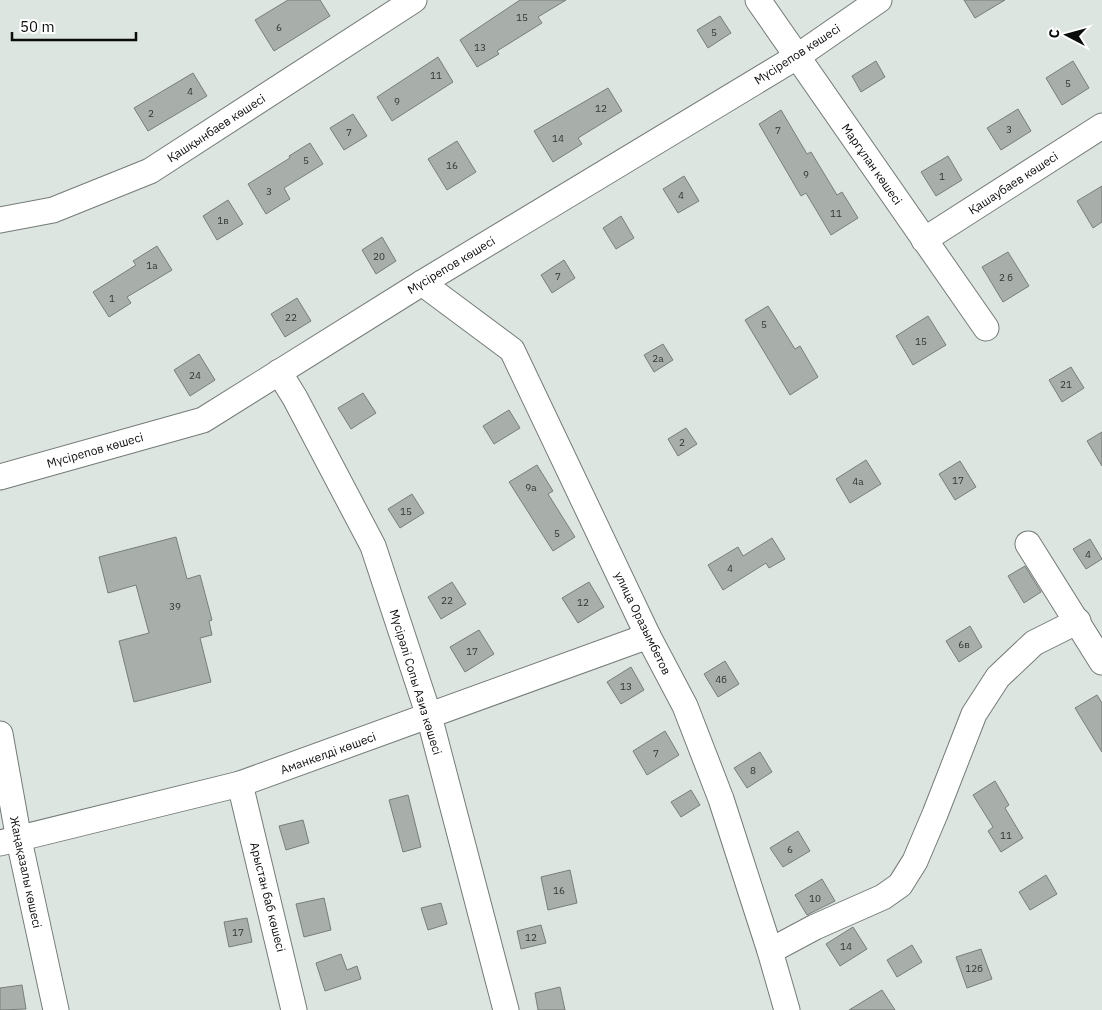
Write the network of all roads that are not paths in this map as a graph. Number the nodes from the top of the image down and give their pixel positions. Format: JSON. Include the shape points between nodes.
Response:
{"nodes":[{"id":1,"x":414,"y":0,"type":"edge"},
{"id":2,"x":758,"y":0,"type":"edge"},
{"id":3,"x":879,"y":0,"type":"edge"},
{"id":4,"x":798,"y":56,"type":"junction"},
{"id":5,"x":1102,"y":126,"type":"edge"},
{"id":6,"x":0,"y":220,"type":"edge"},
{"id":7,"x":924,"y":240,"type":"junction"},
{"id":8,"x":422,"y":283,"type":"junction"},
{"id":9,"x":986,"y":328,"type":"dead end"},
{"id":10,"x":278,"y":372,"type":"junction"},
{"id":11,"x":0,"y":477,"type":"edge"},
{"id":12,"x":1028,"y":544,"type":"dead end"},
{"id":13,"x":1078,"y":621,"type":"junction"},
{"id":14,"x":648,"y":636,"type":"junction"},
{"id":15,"x":1102,"y":662,"type":"edge"},
{"id":16,"x":430,"y":716,"type":"junction"},
{"id":17,"x":0,"y":734,"type":"edge"},
{"id":18,"x":240,"y":784,"type":"junction"},
{"id":19,"x":10,"y":842,"type":"edge"},
{"id":20,"x":770,"y":951,"type":"junction"},
{"id":21,"x":56,"y":1010,"type":"edge"},
{"id":22,"x":294,"y":1010,"type":"edge"},
{"id":23,"x":506,"y":1010,"type":"edge"},
{"id":24,"x":787,"y":1010,"type":"edge"}],
"edges":[{"from":1,"to":6,"type":"street","name":"Қашқынбаев көшесі","via":[[150,171],[53,210]]},
{"from":2,"to":4,"type":"street","name":"Маргұлан көшесі"},
{"from":3,"to":4,"type":"street","name":"Мүсірепов көшесі"},
{"from":4,"to":7,"type":"street","name":"Маргұлан көшесі"},
{"from":4,"to":8,"type":"street","name":"Мүсірепов көшесі"},
{"from":5,"to":7,"type":"street","name":"Қашаубаев көшесі"},
{"from":7,"to":9,"type":"street","name":"Маргұлан көшесі"},
{"from":8,"to":10,"type":"street","name":"Мүсірепов көшесі"},
{"from":8,"to":14,"type":"street","name":"улица Оразымбетов","via":[[512,350]]},
{"from":10,"to":11,"type":"street","name":"Мүсірепов көшесі","via":[[203,420]]},
{"from":10,"to":16,"type":"street","name":"Мүсірәлі Сопы Азиз көшесі","via":[[295,398],[372,546]]},
{"from":12,"to":13,"type":"street"},
{"from":13,"to":15,"type":"street"},
{"from":13,"to":20,"type":"street","via":[[1034,643],[998,677],[974,714],[936,814],[915,861],[900,885],[883,897]]},
{"from":14,"to":16,"type":"street","name":"Аманкелді көшесі"},
{"from":14,"to":20,"type":"street","name":"улица Оразымбетов","via":[[688,714],[721,799]]},
{"from":16,"to":18,"type":"street","name":"Аманкелді көшесі"},
{"from":16,"to":23,"type":"street","name":"Мүсірәлі Сопы Азиз көшесі"},
{"from":17,"to":19,"type":"street","name":"Жаңақазалы көшесі"},
{"from":18,"to":19,"type":"street","name":"Аманкелді көшесі"},
{"from":18,"to":22,"type":"street","name":"Арыстан баб көшесі"},
{"from":19,"to":21,"type":"street","name":"Жаңақазалы көшесі"},
{"from":20,"to":24,"type":"street","name":"улица Оразымбетов"}]}
